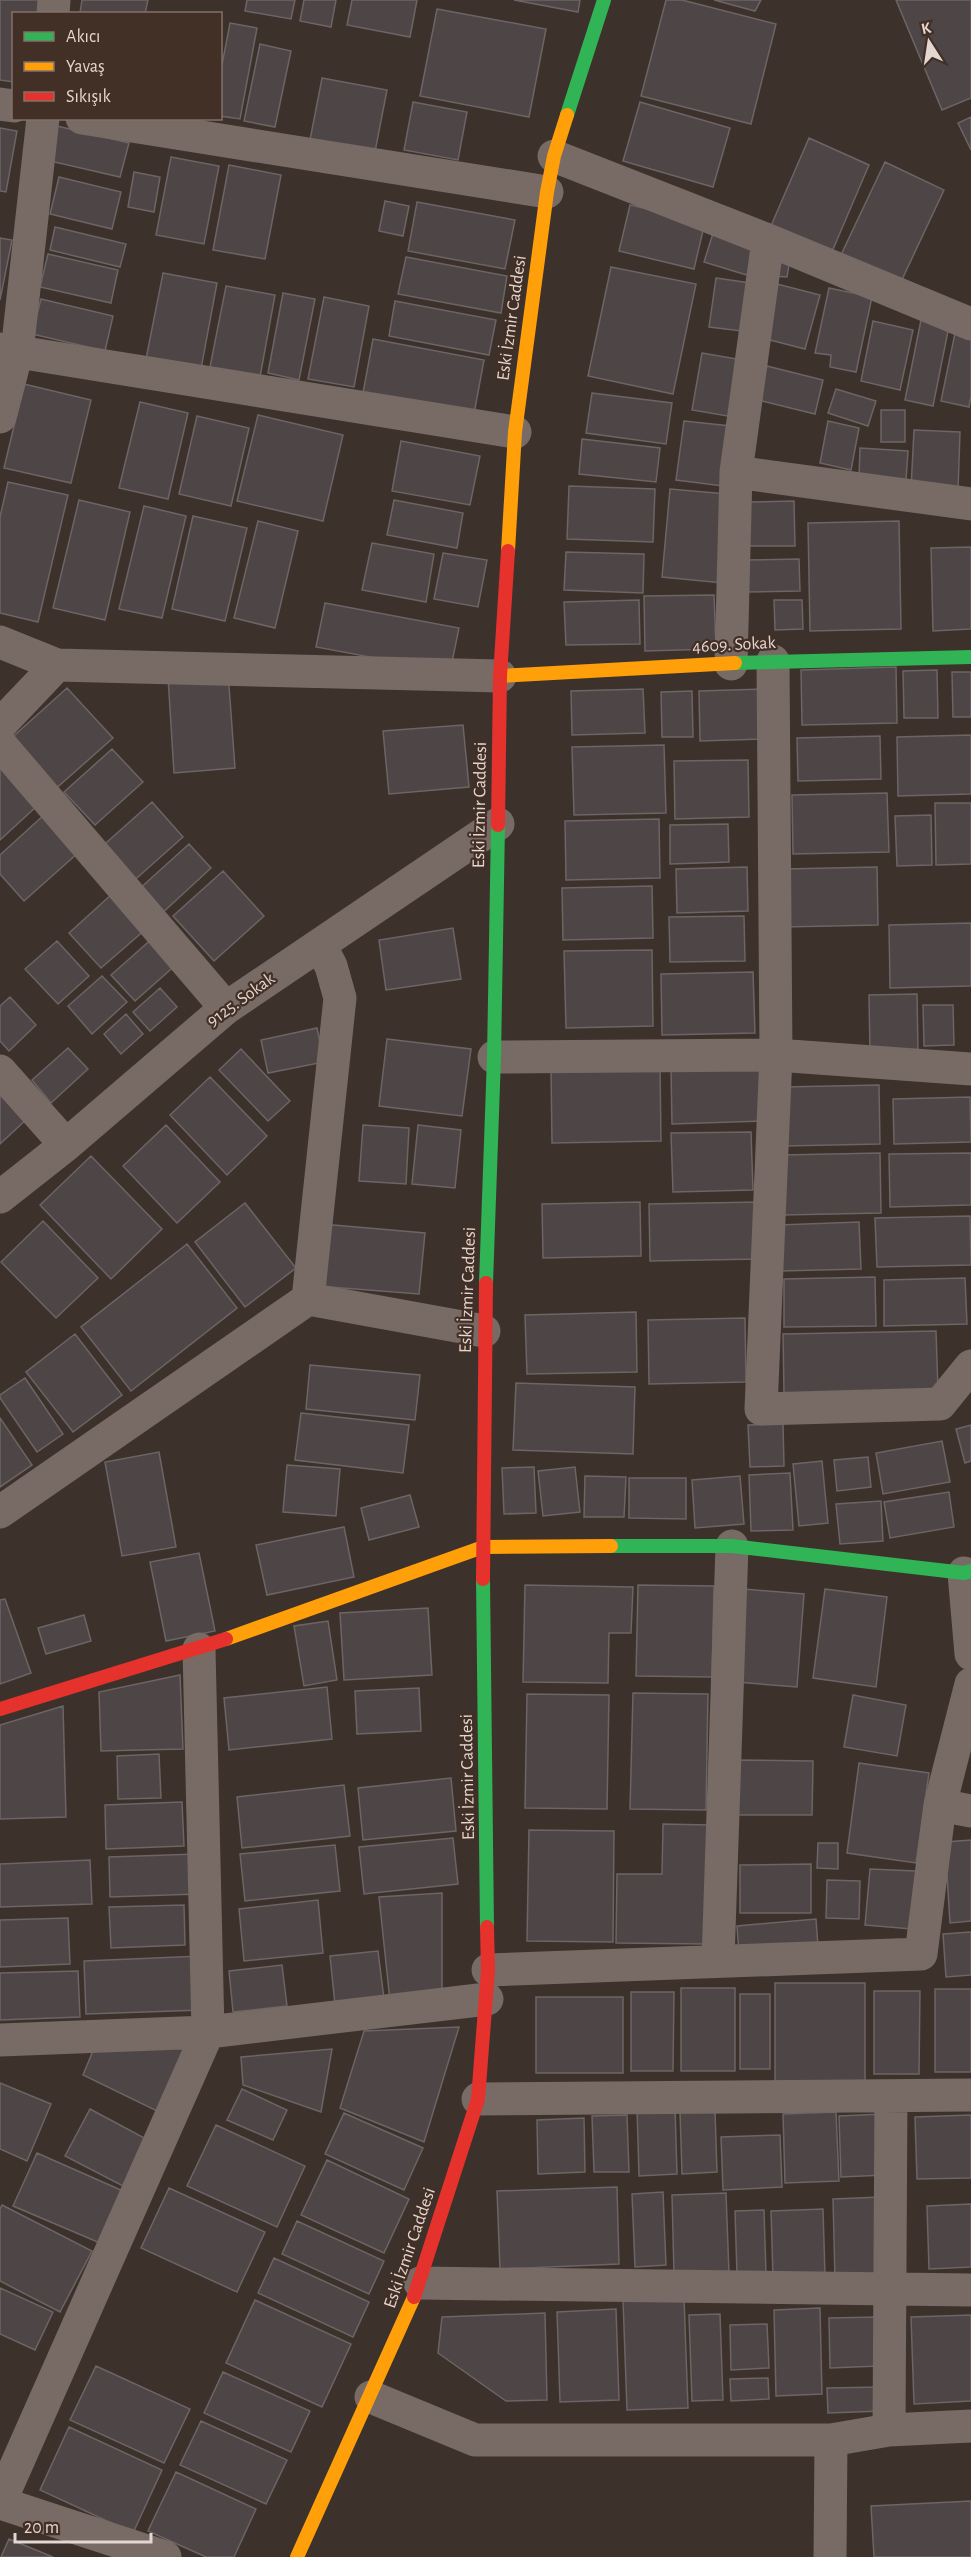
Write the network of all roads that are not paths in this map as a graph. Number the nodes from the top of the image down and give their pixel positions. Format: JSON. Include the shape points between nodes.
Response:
{"nodes":[{"id":1,"x":604,"y":0,"type":"edge"},
{"id":2,"x":43,"y":120,"type":"edge"},
{"id":3,"x":95,"y":120,"type":"edge"},
{"id":4,"x":554,"y":156,"type":"junction"},
{"id":5,"x":547,"y":192,"type":"junction"},
{"id":6,"x":768,"y":240,"type":"junction"},
{"id":7,"x":971,"y":324,"type":"edge"},
{"id":8,"x":9,"y":350,"type":"edge"},
{"id":9,"x":0,"y":417,"type":"edge"},
{"id":10,"x":515,"y":432,"type":"junction"},
{"id":11,"x":736,"y":472,"type":"junction"},
{"id":12,"x":971,"y":504,"type":"edge"},
{"id":13,"x":0,"y":642,"type":"edge"},
{"id":14,"x":971,"y":657,"type":"edge"},
{"id":15,"x":773,"y":661,"type":"junction"},
{"id":16,"x":57,"y":664,"type":"junction"},
{"id":17,"x":731,"y":664,"type":"junction"},
{"id":18,"x":500,"y":676,"type":"junction"},
{"id":19,"x":0,"y":725,"type":"edge"},
{"id":20,"x":0,"y":744,"type":"edge"},
{"id":21,"x":498,"y":825,"type":"junction"},
{"id":22,"x":320,"y":945,"type":"junction"},
{"id":23,"x":226,"y":1008,"type":"junction"},
{"id":24,"x":776,"y":1055,"type":"junction"},
{"id":25,"x":494,"y":1057,"type":"junction"},
{"id":26,"x":971,"y":1070,"type":"edge"},
{"id":27,"x":0,"y":1071,"type":"edge"},
{"id":28,"x":66,"y":1145,"type":"junction"},
{"id":29,"x":0,"y":1197,"type":"edge"},
{"id":30,"x":308,"y":1299,"type":"junction"},
{"id":31,"x":484,"y":1331,"type":"junction"},
{"id":32,"x":971,"y":1366,"type":"edge"},
{"id":33,"x":0,"y":1512,"type":"edge"},
{"id":34,"x":483,"y":1546,"type":"junction"},
{"id":35,"x":732,"y":1546,"type":"junction"},
{"id":36,"x":968,"y":1572,"type":"edge"},
{"id":37,"x":198,"y":1649,"type":"junction"},
{"id":38,"x":971,"y":1654,"type":"edge"},
{"id":39,"x":971,"y":1684,"type":"edge"},
{"id":40,"x":0,"y":1709,"type":"edge"},
{"id":41,"x":955,"y":1808,"type":"edge"},
{"id":42,"x":718,"y":1961,"type":"junction"},
{"id":43,"x":488,"y":1985,"type":"junction"},
{"id":44,"x":208,"y":2032,"type":"junction"},
{"id":45,"x":0,"y":2040,"type":"edge"},
{"id":46,"x":971,"y":2095,"type":"edge"},
{"id":47,"x":891,"y":2096,"type":"junction"},
{"id":48,"x":478,"y":2099,"type":"junction"},
{"id":49,"x":420,"y":2283,"type":"junction"},
{"id":50,"x":889,"y":2290,"type":"junction"},
{"id":51,"x":971,"y":2290,"type":"edge"},
{"id":52,"x":371,"y":2397,"type":"junction"},
{"id":53,"x":971,"y":2426,"type":"edge"},
{"id":54,"x":889,"y":2430,"type":"junction"},
{"id":55,"x":831,"y":2440,"type":"junction"},
{"id":56,"x":0,"y":2503,"type":"edge"},
{"id":57,"x":165,"y":2557,"type":"edge"},
{"id":58,"x":297,"y":2557,"type":"edge"},
{"id":59,"x":830,"y":2557,"type":"edge"}],
"edges":[{"from":1,"to":4,"type":"main road","name":"Eski İzmir Caddesi"},
{"from":2,"to":8,"type":"street"},
{"from":3,"to":5,"type":"street"},
{"from":4,"to":5,"type":"main road","name":"Eski İzmir Caddesi"},
{"from":4,"to":6,"type":"street"},
{"from":5,"to":10,"type":"main road","name":"Eski İzmir Caddesi"},
{"from":6,"to":7,"type":"street"},
{"from":6,"to":11,"type":"street"},
{"from":8,"to":9,"type":"street"},
{"from":8,"to":10,"type":"street"},
{"from":10,"to":18,"type":"main road","name":"Eski İzmir Caddesi"},
{"from":11,"to":12,"type":"street"},
{"from":11,"to":17,"type":"street"},
{"from":13,"to":16,"type":"street"},
{"from":14,"to":15,"type":"main road","name":"4609. Sokak"},
{"from":15,"to":17,"type":"main road","name":"4609. Sokak"},
{"from":15,"to":24,"type":"street"},
{"from":16,"to":18,"type":"street"},
{"from":16,"to":19,"type":"street"},
{"from":17,"to":18,"type":"main road","name":"4609. Sokak"},
{"from":18,"to":21,"type":"main road","name":"Eski İzmir Caddesi"},
{"from":20,"to":23,"type":"street"},
{"from":21,"to":22,"type":"street","name":"9125. Sokak"},
{"from":21,"to":25,"type":"main road","name":"Eski İzmir Caddesi"},
{"from":22,"to":23,"type":"street","name":"9125. Sokak"},
{"from":22,"to":30,"type":"street","via":[[340,998]]},
{"from":23,"to":28,"type":"street","name":"9125. Sokak"},
{"from":24,"to":25,"type":"street"},
{"from":24,"to":26,"type":"street"},
{"from":24,"to":32,"type":"street","via":[[761,1409],[940,1404]]},
{"from":25,"to":31,"type":"main road","name":"Eski İzmir Caddesi"},
{"from":27,"to":28,"type":"street"},
{"from":28,"to":29,"type":"street","name":"9125. Sokak"},
{"from":30,"to":31,"type":"street"},
{"from":30,"to":33,"type":"street"},
{"from":31,"to":34,"type":"main road","name":"Eski İzmir Caddesi"},
{"from":34,"to":35,"type":"main road"},
{"from":34,"to":37,"type":"main road"},
{"from":34,"to":43,"type":"main road","name":"Eski İzmir Caddesi"},
{"from":35,"to":36,"type":"main road"},
{"from":35,"to":42,"type":"street"},
{"from":36,"to":38,"type":"street"},
{"from":37,"to":40,"type":"main road"},
{"from":37,"to":44,"type":"street"},
{"from":39,"to":41,"type":"street"},
{"from":41,"to":42,"type":"street","via":[[921,1954]]},
{"from":42,"to":43,"type":"street"},
{"from":43,"to":44,"type":"street"},
{"from":43,"to":48,"type":"main road","name":"Eski İzmir Caddesi"},
{"from":44,"to":45,"type":"street"},
{"from":44,"to":56,"type":"street"},
{"from":46,"to":47,"type":"street"},
{"from":47,"to":48,"type":"street"},
{"from":47,"to":50,"type":"street"},
{"from":48,"to":49,"type":"main road","name":"Eski İzmir Caddesi"},
{"from":49,"to":50,"type":"street"},
{"from":49,"to":52,"type":"main road","name":"Eski İzmir Caddesi"},
{"from":50,"to":51,"type":"street"},
{"from":50,"to":54,"type":"street"},
{"from":52,"to":55,"type":"street","via":[[475,2440]]},
{"from":52,"to":58,"type":"main road","name":"Eski İzmir Caddesi"},
{"from":53,"to":54,"type":"street"},
{"from":54,"to":55,"type":"street"},
{"from":55,"to":59,"type":"street"},
{"from":56,"to":57,"type":"street"}]}
